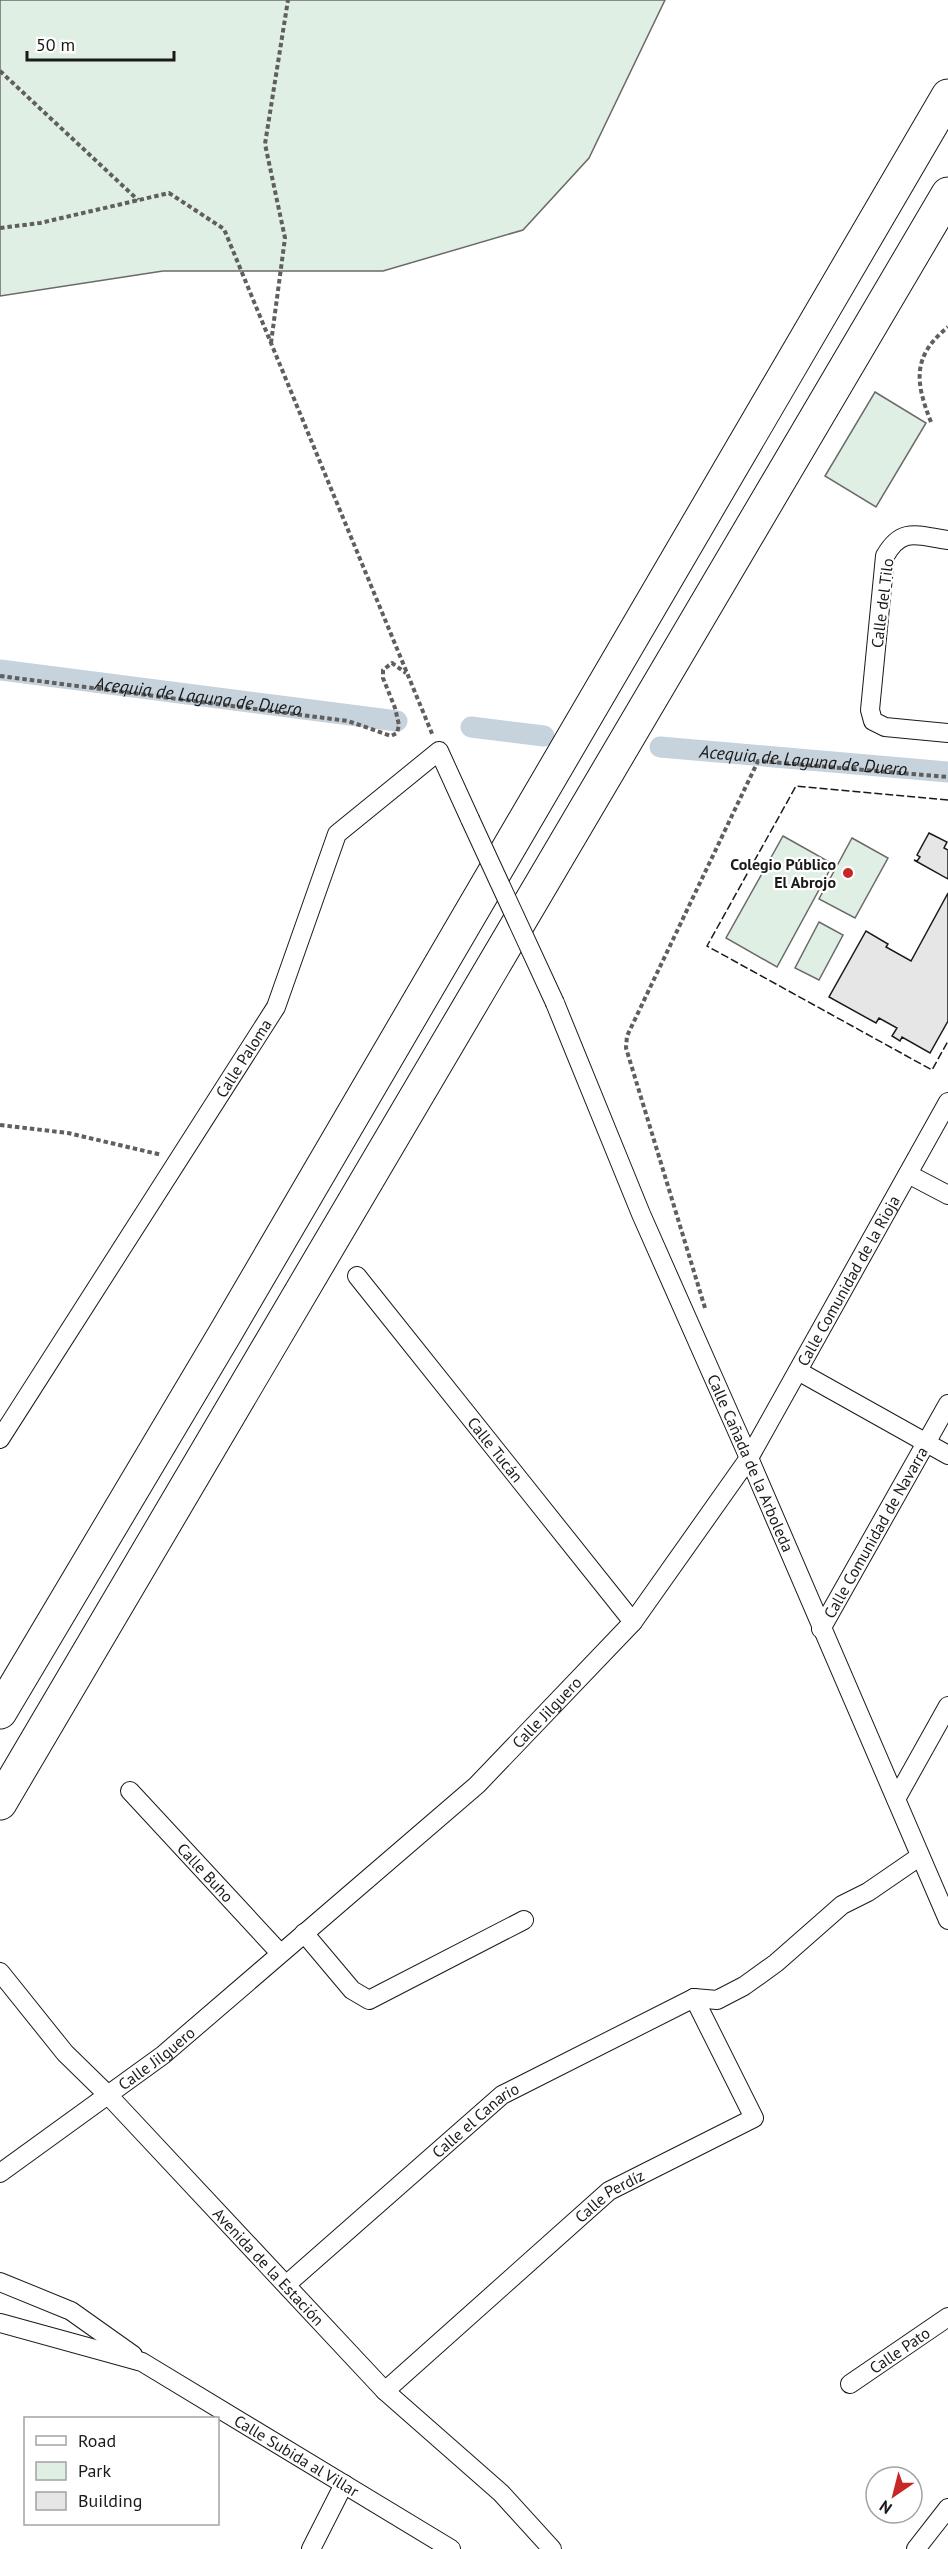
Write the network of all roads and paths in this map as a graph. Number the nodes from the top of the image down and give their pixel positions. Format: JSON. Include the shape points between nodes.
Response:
{"nodes":[{"id":1,"x":288,"y":0,"type":"edge"},
{"id":2,"x":0,"y":71,"type":"edge"},
{"id":3,"x":948,"y":96,"type":"edge"},
{"id":4,"x":948,"y":194,"type":"edge"},
{"id":5,"x":139,"y":200,"type":"junction"},
{"id":6,"x":0,"y":228,"type":"edge"},
{"id":7,"x":948,"y":327,"type":"edge"},
{"id":8,"x":271,"y":343,"type":"junction"},
{"id":9,"x":931,"y":422,"type":"dead end"},
{"id":10,"x":948,"y":540,"type":"edge"},
{"id":11,"x":408,"y":675,"type":"junction"},
{"id":12,"x":0,"y":676,"type":"edge"},
{"id":13,"x":948,"y":733,"type":"edge"},
{"id":14,"x":439,"y":751,"type":"junction"},
{"id":15,"x":948,"y":777,"type":"edge"},
{"id":16,"x":948,"y":1102,"type":"edge"},
{"id":17,"x":0,"y":1125,"type":"edge"},
{"id":18,"x":180,"y":1156,"type":"junction"},
{"id":19,"x":908,"y":1174,"type":"junction"},
{"id":20,"x":948,"y":1195,"type":"edge"},
{"id":21,"x":357,"y":1276,"type":"dead end"},
{"id":22,"x":694,"y":1334,"type":"junction"},
{"id":23,"x":798,"y":1371,"type":"junction"},
{"id":24,"x":948,"y":1404,"type":"edge"},
{"id":25,"x":0,"y":1438,"type":"edge"},
{"id":26,"x":926,"y":1443,"type":"junction"},
{"id":27,"x":948,"y":1455,"type":"edge"},
{"id":28,"x":749,"y":1458,"type":"junction"},
{"id":29,"x":633,"y":1622,"type":"junction"},
{"id":30,"x":821,"y":1629,"type":"junction"},
{"id":31,"x":948,"y":1706,"type":"edge"},
{"id":32,"x":0,"y":1712,"type":"edge"},
{"id":33,"x":130,"y":1791,"type":"dead end"},
{"id":34,"x":896,"y":1799,"type":"junction"},
{"id":35,"x":0,"y":1803,"type":"edge"},
{"id":36,"x":919,"y":1857,"type":"junction"},
{"id":37,"x":524,"y":1920,"type":"dead end"},
{"id":38,"x":948,"y":1920,"type":"edge"},
{"id":39,"x":304,"y":1933,"type":"junction"},
{"id":40,"x":280,"y":1953,"type":"junction"},
{"id":41,"x":0,"y":1972,"type":"edge"},
{"id":42,"x":694,"y":1998,"type":"junction"},
{"id":43,"x":110,"y":2096,"type":"junction"},
{"id":44,"x":0,"y":2173,"type":"edge"},
{"id":45,"x":0,"y":2282,"type":"edge"},
{"id":46,"x":287,"y":2284,"type":"junction"},
{"id":47,"x":948,"y":2317,"type":"edge"},
{"id":48,"x":0,"y":2323,"type":"edge"},
{"id":49,"x":142,"y":2362,"type":"junction"},
{"id":50,"x":850,"y":2384,"type":"dead end"},
{"id":51,"x":385,"y":2391,"type":"junction"},
{"id":52,"x":344,"y":2484,"type":"junction"},
{"id":53,"x":948,"y":2508,"type":"edge"},
{"id":54,"x":550,"y":2548,"type":"edge"},
{"id":55,"x":311,"y":2549,"type":"edge"},
{"id":56,"x":451,"y":2549,"type":"edge"},
{"id":57,"x":916,"y":2549,"type":"edge"}],
"edges":[{"from":1,"to":8,"type":"path","via":[[265,144],[285,238]]},
{"from":2,"to":5,"type":"path"},
{"from":3,"to":32,"type":"highway"},
{"from":4,"to":35,"type":"highway"},
{"from":5,"to":6,"type":"path"},
{"from":5,"to":8,"type":"path","via":[[169,193],[224,229]]},
{"from":7,"to":9,"type":"path","via":[[931,343],[921,363],[918,384]]},
{"from":8,"to":11,"type":"path"},
{"from":10,"to":13,"type":"street","name":"Calle del Tilo","via":[[907,535],[894,540],[885,556],[870,710],[873,721],[885,727]]},
{"from":11,"to":12,"type":"path","via":[[392,663],[384,670],[383,678],[399,725],[397,733],[391,736],[348,721]]},
{"from":11,"to":14,"type":"path"},
{"from":14,"to":18,"type":"street","name":"Calle Paloma","via":[[338,834],[276,1007]]},
{"from":14,"to":22,"type":"street","name":"Calle Cañada de la Arboleda","bridge":true,"via":[[555,1003]]},
{"from":15,"to":22,"type":"path","via":[[758,761],[627,1036],[626,1048],[708,1319],[708,1329]]},
{"from":16,"to":19,"type":"street","name":"Calle Comunidad de la Rioja"},
{"from":17,"to":18,"type":"path","via":[[68,1133]]},
{"from":18,"to":25,"type":"street","name":"Calle Paloma"},
{"from":19,"to":20,"type":"street"},
{"from":19,"to":23,"type":"street","name":"Calle Comunidad de la Rioja"},
{"from":21,"to":29,"type":"street","name":"Calle Tucán"},
{"from":22,"to":28,"type":"street","name":"Calle Cañada de la Arboleda"},
{"from":23,"to":26,"type":"street"},
{"from":23,"to":28,"type":"street","name":"Calle Comunidad de la Rioja"},
{"from":24,"to":26,"type":"street","name":"Calle Comunidad de Navarra"},
{"from":26,"to":27,"type":"street"},
{"from":26,"to":30,"type":"street","name":"Calle Comunidad de Navarra"},
{"from":28,"to":29,"type":"street","name":"Calle Jilguero"},
{"from":28,"to":30,"type":"street","name":"Calle Cañada de la Arboleda"},
{"from":29,"to":39,"type":"street","name":"Calle Jilguero","via":[[477,1785]]},
{"from":30,"to":34,"type":"street","name":"Calle Cañada de la Arboleda"},
{"from":31,"to":34,"type":"street"},
{"from":33,"to":40,"type":"street","name":"Calle Buho"},
{"from":34,"to":36,"type":"street","name":"Calle Cañada de la Arboleda"},
{"from":36,"to":38,"type":"street","name":"Calle Cañada de la Arboleda"},
{"from":36,"to":42,"type":"street","via":[[842,1905],[744,1986],[717,2000]]},
{"from":37,"to":39,"type":"street","via":[[369,2000],[352,1990]]},
{"from":39,"to":40,"type":"street","name":"Calle Jilguero"},
{"from":40,"to":43,"type":"street","name":"Calle Jilguero"},
{"from":41,"to":43,"type":"street","name":"Avenida de la Estación","via":[[65,2053]]},
{"from":42,"to":46,"type":"street","name":"Calle el Canario","via":[[502,2096]]},
{"from":42,"to":51,"type":"street","name":"Calle Perdíz","via":[[754,2118],[609,2191]]},
{"from":43,"to":44,"type":"street","name":"Calle Jilguero"},
{"from":43,"to":46,"type":"street","name":"Avenida de la Estación"},
{"from":45,"to":49,"type":"street","name":"Calle Subida al Villar","via":[[71,2311]]},
{"from":46,"to":51,"type":"street","name":"Avenida de la Estación"},
{"from":47,"to":50,"type":"street","name":"Calle Pato"},
{"from":48,"to":49,"type":"street","name":"Calle Subida al Villar"},
{"from":49,"to":52,"type":"street","name":"Calle Subida al Villar"},
{"from":51,"to":54,"type":"street","name":"Avenida de la Estación","via":[[501,2493]]},
{"from":52,"to":55,"type":"street"},
{"from":52,"to":56,"type":"street","name":"Calle Subida al Villar"},
{"from":53,"to":57,"type":"street"}]}
